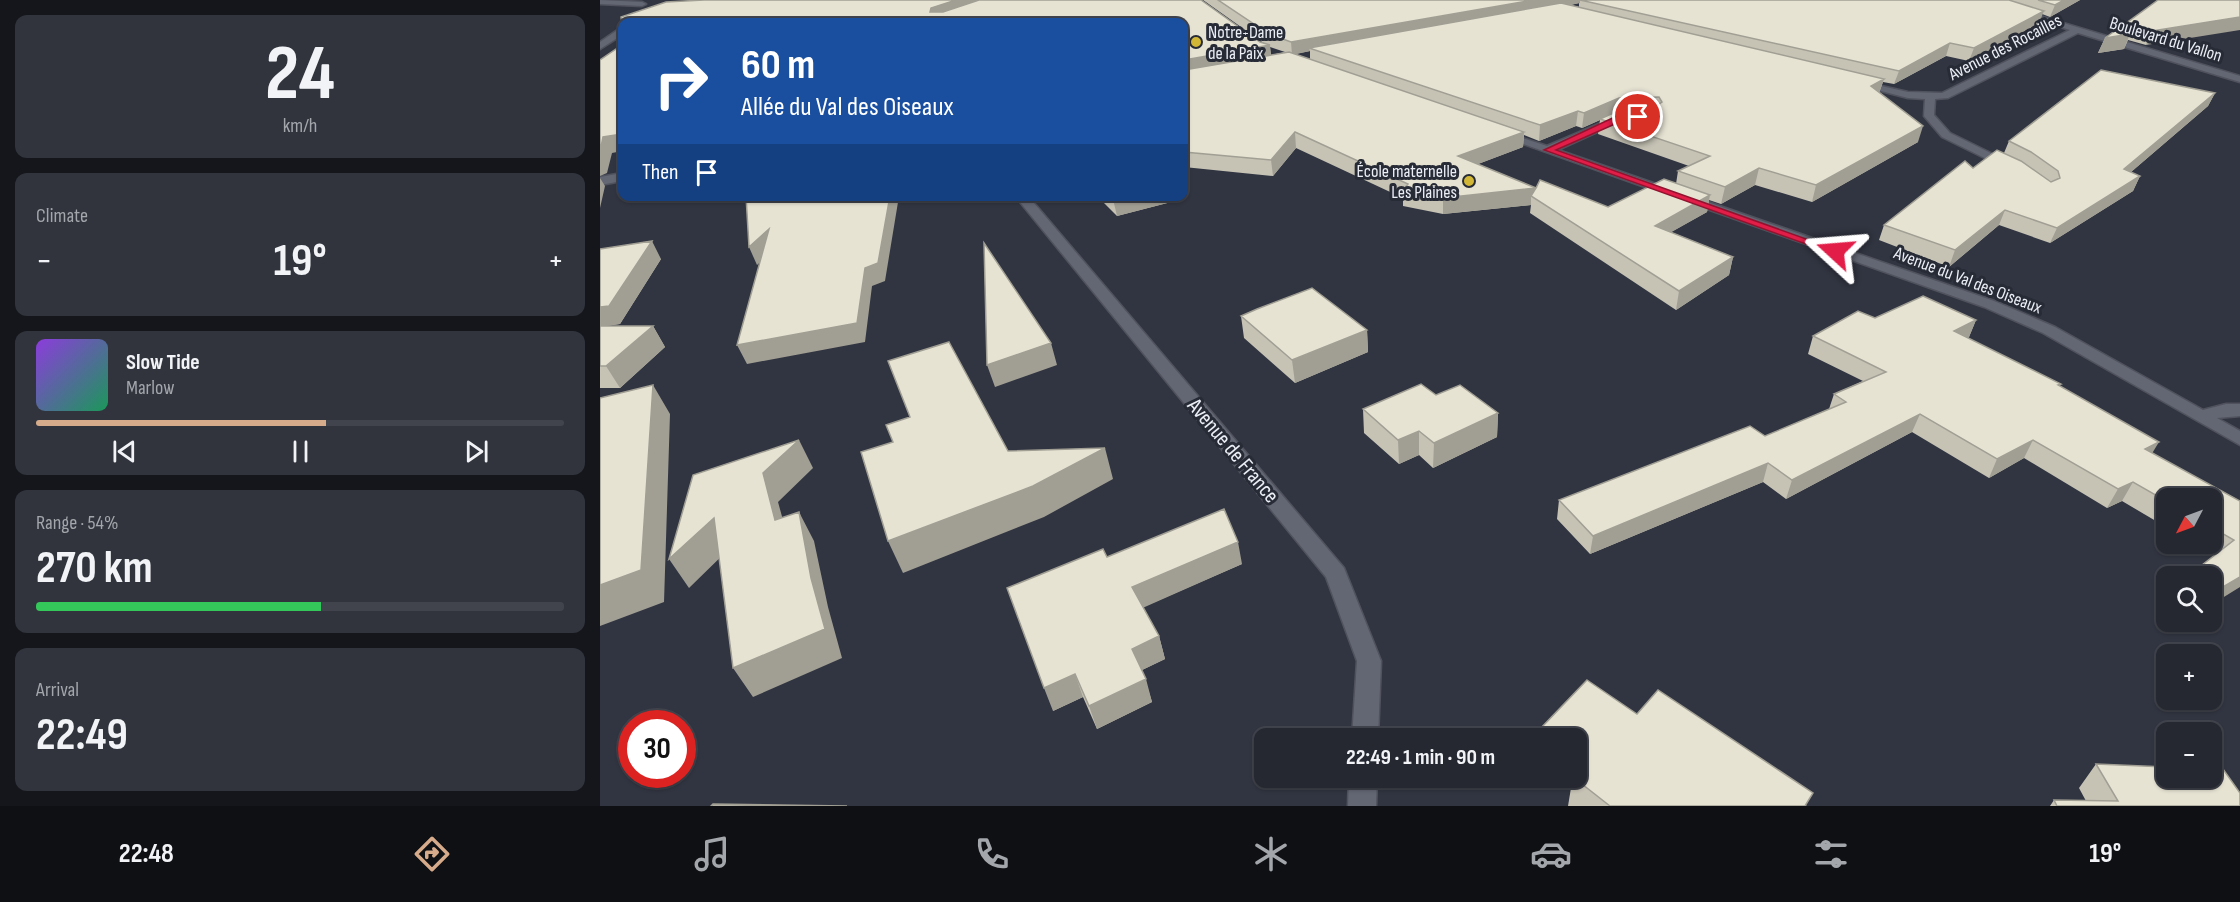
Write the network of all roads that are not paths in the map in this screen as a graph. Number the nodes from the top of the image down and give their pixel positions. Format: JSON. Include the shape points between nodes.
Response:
{"nodes":[{"id":1,"x":1979,"y":0,"type":"edge"},
{"id":2,"x":600,"y":2,"type":"edge"},
{"id":3,"x":641,"y":8,"type":"edge"},
{"id":4,"x":656,"y":10,"type":"edge"},
{"id":5,"x":2077,"y":30,"type":"junction"},
{"id":6,"x":618,"y":34,"type":"edge"},
{"id":7,"x":600,"y":46,"type":"edge"},
{"id":8,"x":2240,"y":79,"type":"edge"},
{"id":9,"x":1850,"y":82,"type":"edge"},
{"id":10,"x":1930,"y":98,"type":"junction"},
{"id":11,"x":1632,"y":117,"type":"edge"},
{"id":12,"x":1482,"y":127,"type":"edge"},
{"id":13,"x":1548,"y":150,"type":"junction"},
{"id":14,"x":2020,"y":171,"type":"edge"},
{"id":15,"x":618,"y":178,"type":"edge"},
{"id":16,"x":600,"y":181,"type":"edge"},
{"id":17,"x":1025,"y":201,"type":"edge"},
{"id":18,"x":2240,"y":410,"type":"edge"},
{"id":19,"x":2204,"y":417,"type":"junction"},
{"id":20,"x":2240,"y":439,"type":"edge"},
{"id":21,"x":1366,"y":728,"type":"edge"},
{"id":22,"x":1363,"y":788,"type":"edge"},
{"id":23,"x":1362,"y":806,"type":"edge"}],
"edges":[{"from":1,"to":5,"type":"street","name":"Boulevard du Vallon"},
{"from":2,"to":3,"type":"street"},
{"from":3,"to":4,"type":"street"},
{"from":5,"to":8,"type":"street","name":"Boulevard du Vallon"},
{"from":5,"to":10,"type":"street","name":"Avenue des Rocailles","via":[[1964,87]]},
{"from":6,"to":7,"type":"street"},
{"from":9,"to":10,"type":"street","name":"Avenue des Rocailles"},
{"from":10,"to":14,"type":"street","via":[[1929,116],[1946,135]]},
{"from":11,"to":13,"type":"street","via":[[1622,117]]},
{"from":12,"to":13,"type":"street","name":"Avenue du Val des Oiseaux"},
{"from":13,"to":19,"type":"street","name":"Avenue du Val des Oiseaux","via":[[1989,304],[2049,330]]},
{"from":15,"to":16,"type":"street"},
{"from":17,"to":21,"type":"street","name":"Avenue de France","via":[[1336,574],[1369,661]]},
{"from":18,"to":19,"type":"street"},
{"from":19,"to":20,"type":"street","name":"Avenue du Val des Oiseaux"},
{"from":22,"to":23,"type":"street"}]}
